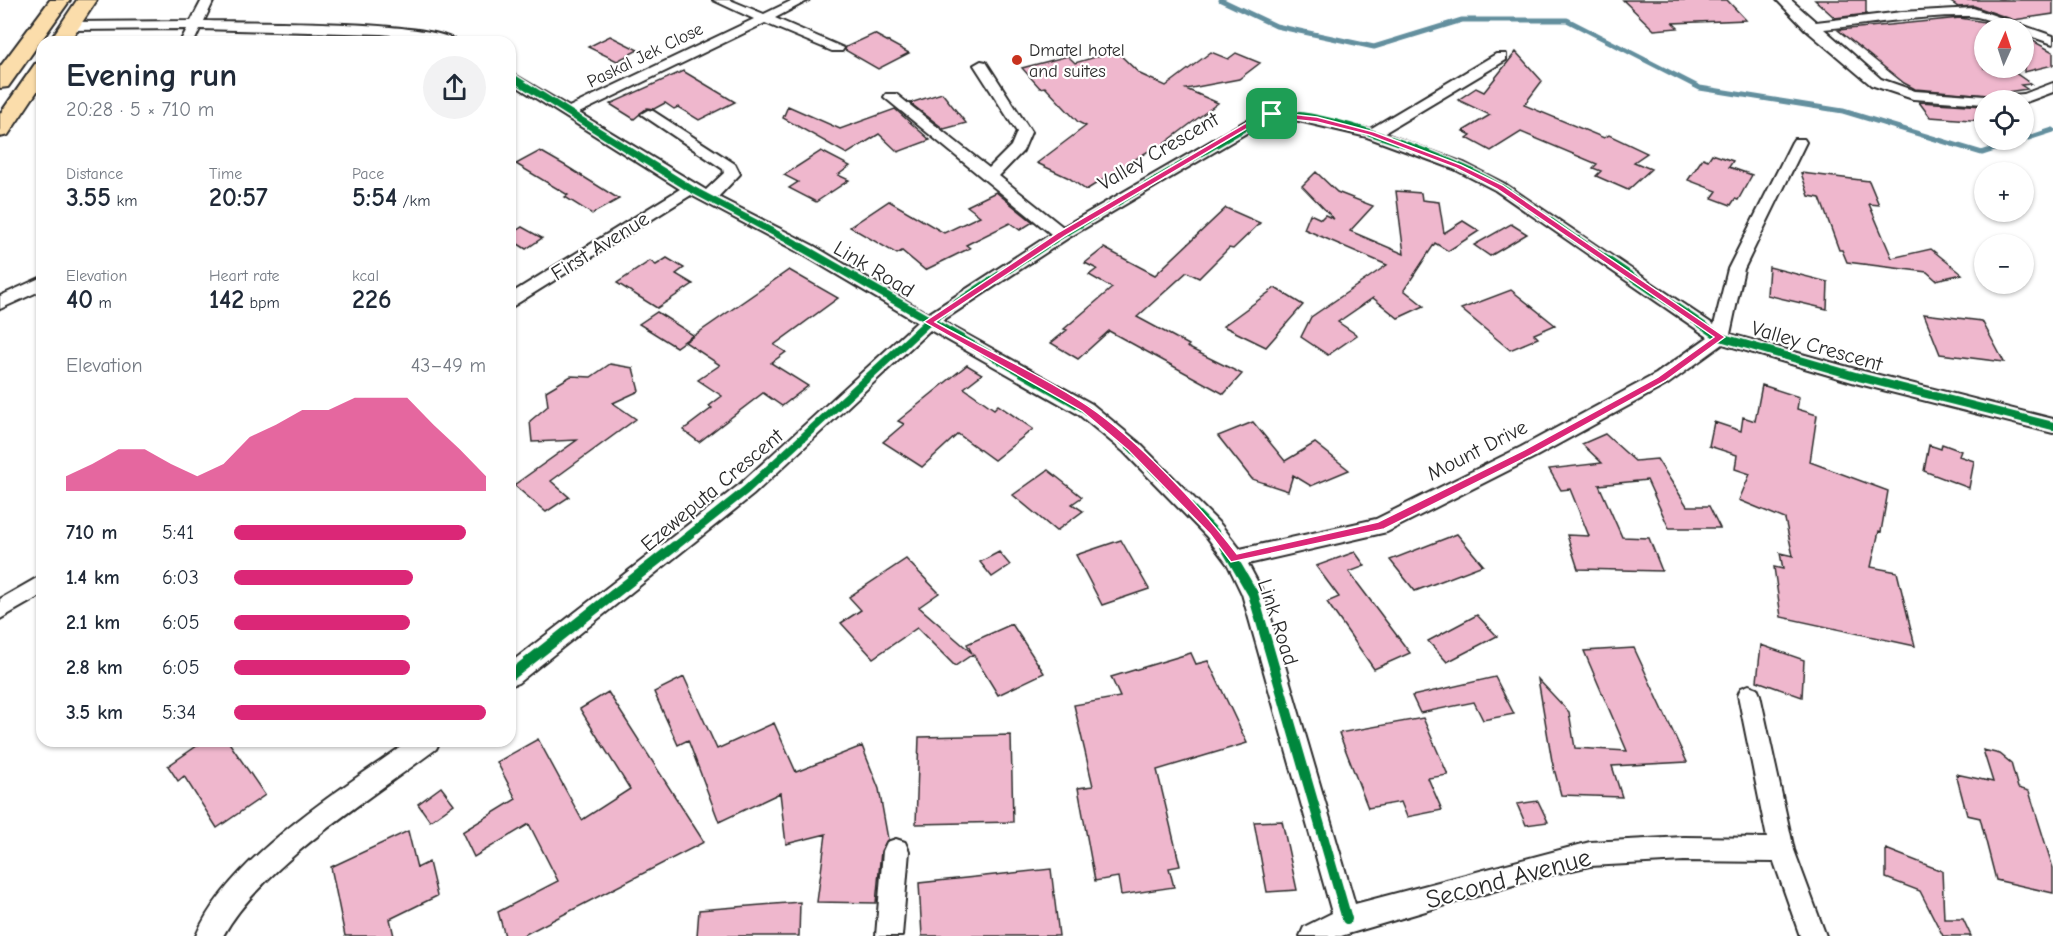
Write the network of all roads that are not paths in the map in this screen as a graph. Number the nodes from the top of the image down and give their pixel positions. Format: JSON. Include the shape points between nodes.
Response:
{"nodes":[{"id":1,"x":60,"y":0,"type":"edge"},
{"id":2,"x":87,"y":0,"type":"edge"},
{"id":3,"x":208,"y":0,"type":"edge"},
{"id":4,"x":719,"y":0,"type":"edge"},
{"id":5,"x":803,"y":0,"type":"edge"},
{"id":6,"x":1783,"y":0,"type":"edge"},
{"id":7,"x":763,"y":19,"type":"junction"},
{"id":8,"x":195,"y":25,"type":"junction"},
{"id":9,"x":1811,"y":27,"type":"junction"},
{"id":10,"x":65,"y":34,"type":"edge"},
{"id":11,"x":190,"y":36,"type":"edge"},
{"id":12,"x":426,"y":36,"type":"edge"},
{"id":13,"x":2053,"y":40,"type":"edge"},
{"id":14,"x":837,"y":48,"type":"dead end"},
{"id":15,"x":1502,"y":57,"type":"dead end"},
{"id":16,"x":981,"y":65,"type":"dead end"},
{"id":17,"x":3,"y":75,"type":"edge"},
{"id":18,"x":36,"y":77,"type":"edge"},
{"id":19,"x":516,"y":80,"type":"edge"},
{"id":20,"x":2053,"y":87,"type":"edge"},
{"id":21,"x":2034,"y":95,"type":"edge"},
{"id":22,"x":891,"y":97,"type":"dead end"},
{"id":23,"x":1974,"y":99,"type":"edge"},
{"id":24,"x":568,"y":112,"type":"junction"},
{"id":25,"x":648,"y":114,"type":"dead end"},
{"id":26,"x":0,"y":130,"type":"edge"},
{"id":27,"x":1372,"y":134,"type":"junction"},
{"id":28,"x":1800,"y":142,"type":"dead end"},
{"id":29,"x":991,"y":175,"type":"junction"},
{"id":30,"x":699,"y":193,"type":"junction"},
{"id":31,"x":1062,"y":234,"type":"junction"},
{"id":32,"x":36,"y":286,"type":"edge"},
{"id":33,"x":516,"y":299,"type":"edge"},
{"id":34,"x":0,"y":303,"type":"edge"},
{"id":35,"x":928,"y":322,"type":"junction"},
{"id":36,"x":1720,"y":337,"type":"junction"},
{"id":37,"x":2053,"y":426,"type":"edge"},
{"id":38,"x":1235,"y":559,"type":"junction"},
{"id":39,"x":36,"y":588,"type":"edge"},
{"id":40,"x":0,"y":610,"type":"edge"},
{"id":41,"x":516,"y":671,"type":"edge"},
{"id":42,"x":1749,"y":695,"type":"dead end"},
{"id":43,"x":420,"y":747,"type":"edge"},
{"id":44,"x":1782,"y":850,"type":"junction"},
{"id":45,"x":896,"y":851,"type":"dead end"},
{"id":46,"x":1347,"y":919,"type":"junction"},
{"id":47,"x":209,"y":936,"type":"edge"},
{"id":48,"x":889,"y":936,"type":"edge"},
{"id":49,"x":1312,"y":936,"type":"edge"},
{"id":50,"x":1813,"y":936,"type":"edge"}],
"edges":[{"from":1,"to":17,"type":"main road"},
{"from":2,"to":10,"type":"main road"},
{"from":3,"to":8,"type":"street"},
{"from":4,"to":7,"type":"street"},
{"from":5,"to":7,"type":"street","name":"Paskal Jek Close"},
{"from":6,"to":9,"type":"street"},
{"from":7,"to":14,"type":"street"},
{"from":7,"to":24,"type":"street","name":"Paskal Jek Close"},
{"from":8,"to":10,"type":"street"},
{"from":8,"to":11,"type":"street"},
{"from":8,"to":12,"type":"street","via":[[381,30]]},
{"from":9,"to":13,"type":"street","via":[[1973,12]]},
{"from":9,"to":23,"type":"street","via":[[1868,76],[1891,89],[1913,95]]},
{"from":15,"to":27,"type":"street"},
{"from":16,"to":29,"type":"street","via":[[1024,132],[1018,148]]},
{"from":18,"to":26,"type":"main road"},
{"from":19,"to":24,"type":"street","name":"Link Road"},
{"from":20,"to":21,"type":"street"},
{"from":22,"to":29,"type":"street"},
{"from":24,"to":30,"type":"street","name":"Link Road"},
{"from":25,"to":30,"type":"street","name":"First Avenue","via":[[730,167],[732,174],[727,182]]},
{"from":27,"to":31,"type":"street","name":"Valley Crescent","via":[[1286,114],[1261,118]]},
{"from":27,"to":36,"type":"street","name":"Valley Crescent","via":[[1438,158],[1500,187]]},
{"from":28,"to":36,"type":"street","via":[[1736,269]]},
{"from":29,"to":31,"type":"street"},
{"from":30,"to":33,"type":"street","name":"First Avenue"},
{"from":30,"to":35,"type":"street","name":"Link Road","via":[[808,250]]},
{"from":31,"to":35,"type":"street","name":"Valley Crescent"},
{"from":32,"to":34,"type":"street"},
{"from":35,"to":38,"type":"street","name":"Link Road","via":[[1085,409],[1131,447],[1214,531]]},
{"from":35,"to":41,"type":"street","name":"Ezeweputa Crescent","via":[[746,490]]},
{"from":36,"to":37,"type":"street","name":"Valley Crescent"},
{"from":36,"to":38,"type":"street","name":"Mount Drive","via":[[1662,379],[1380,526]]},
{"from":38,"to":46,"type":"street","name":"Link Road","via":[[1253,594],[1268,640]]},
{"from":39,"to":40,"type":"street"},
{"from":42,"to":44,"type":"street"},
{"from":43,"to":47,"type":"street","via":[[280,854],[235,896]]},
{"from":44,"to":46,"type":"street","name":"Second Avenue","via":[[1684,849],[1590,854]]},
{"from":44,"to":50,"type":"street"},
{"from":45,"to":48,"type":"street"},
{"from":46,"to":49,"type":"street","name":"Second Avenue"}]}
